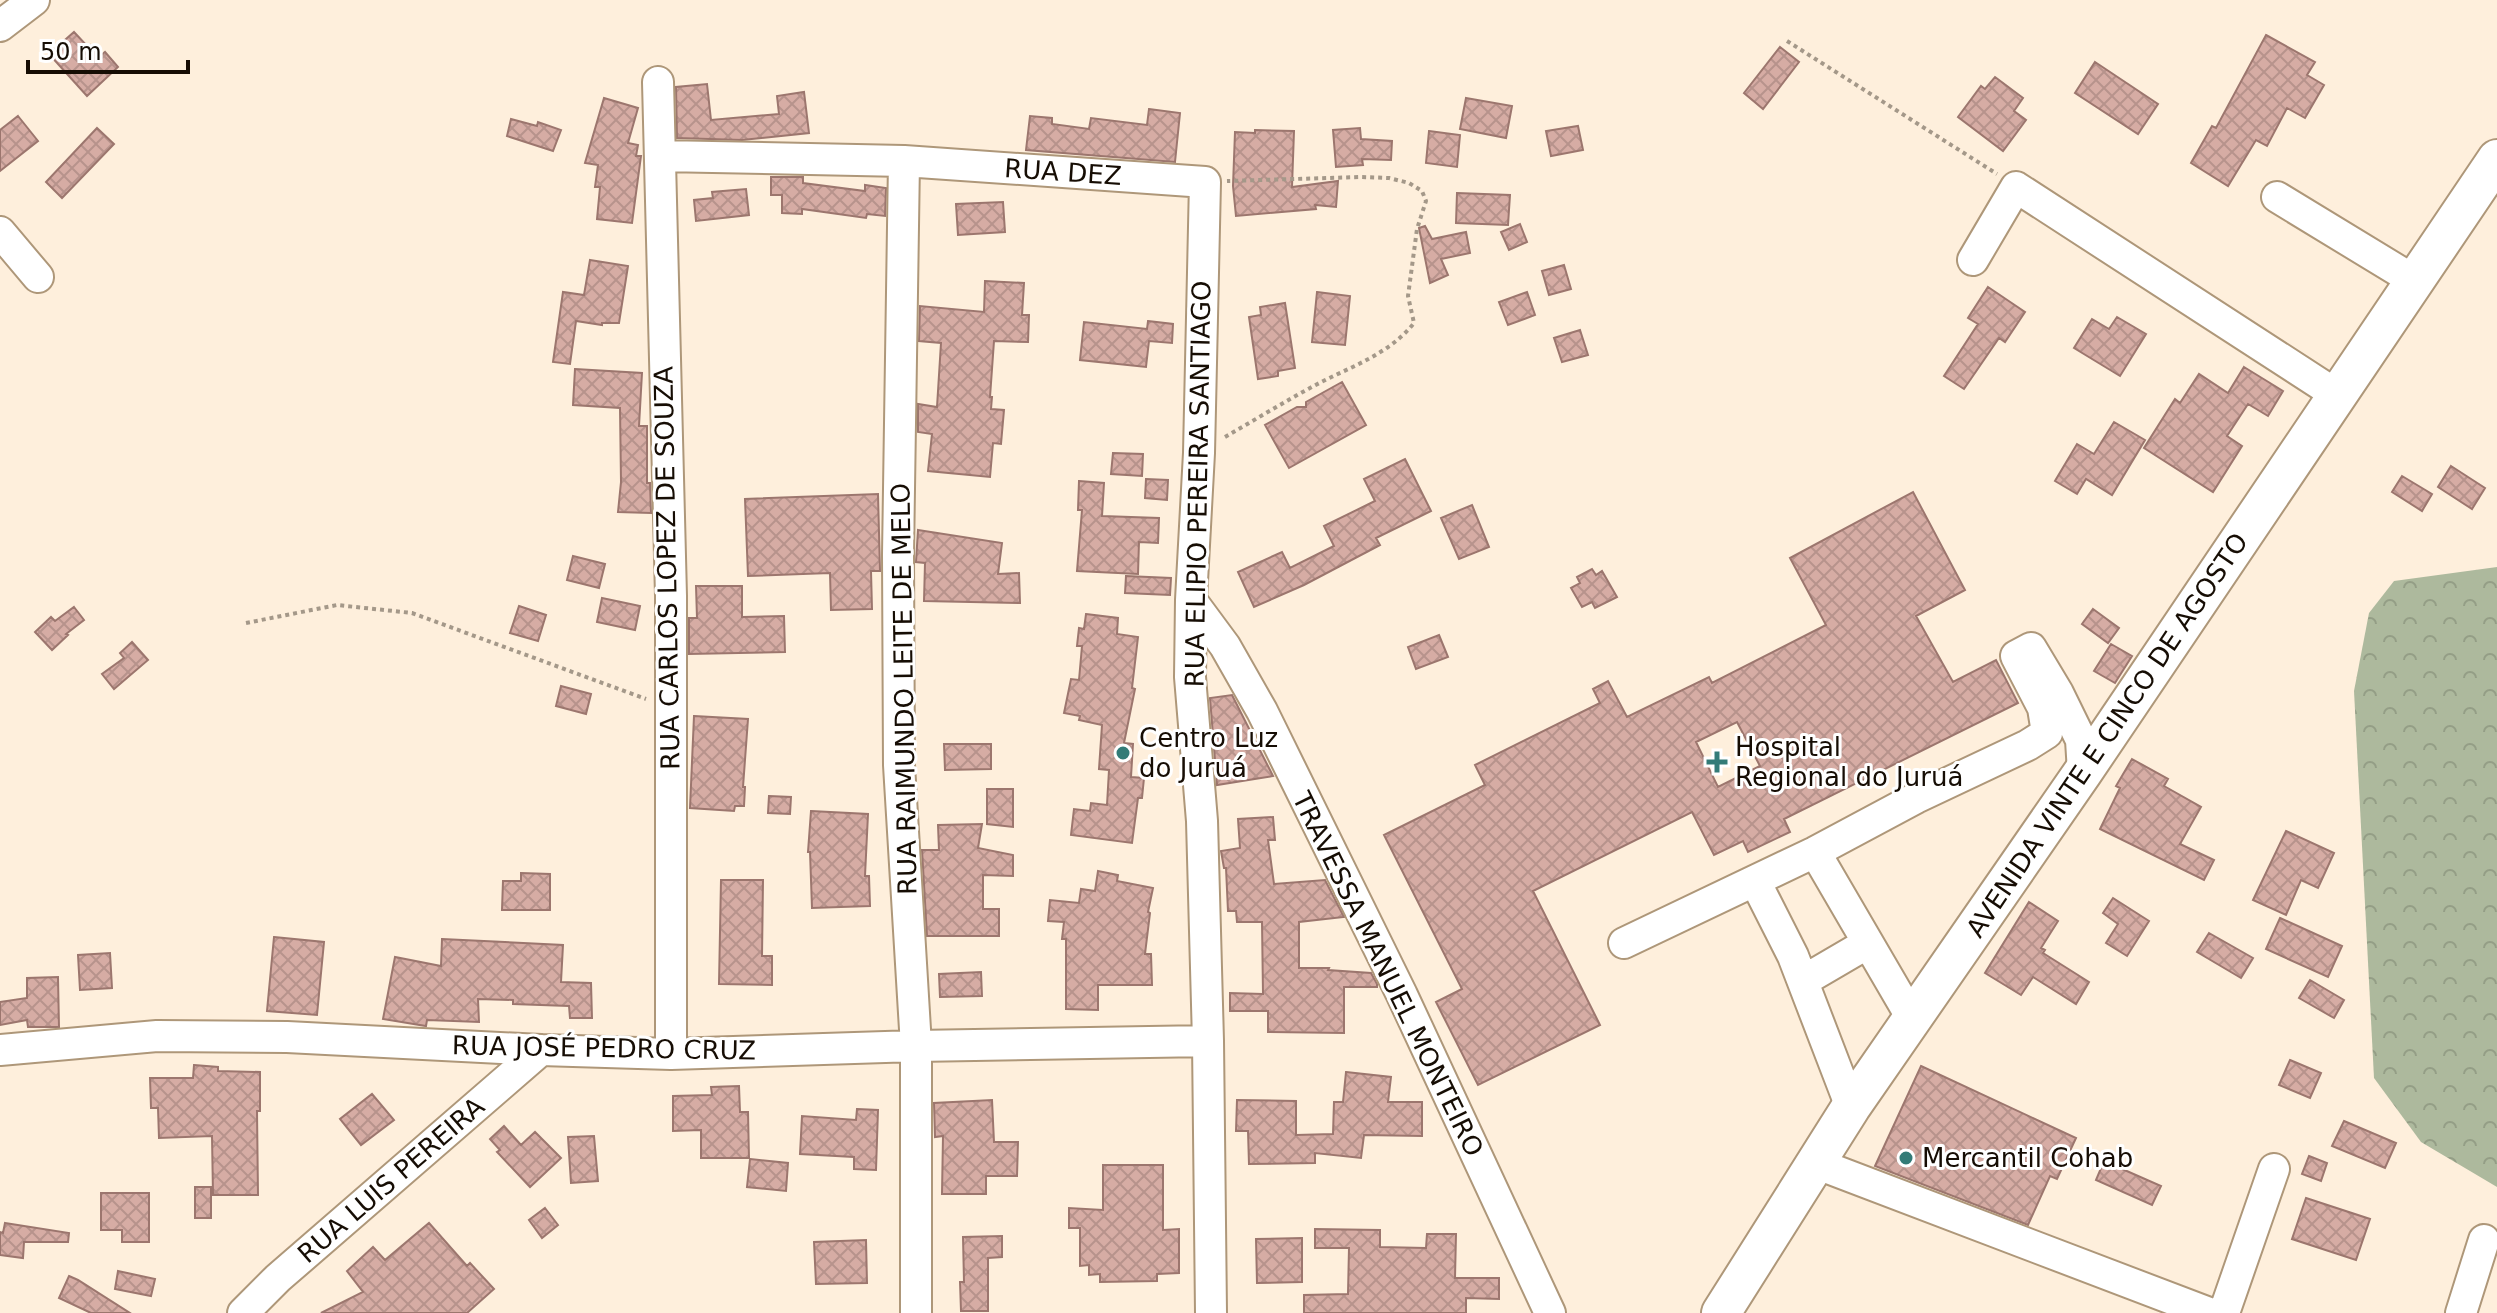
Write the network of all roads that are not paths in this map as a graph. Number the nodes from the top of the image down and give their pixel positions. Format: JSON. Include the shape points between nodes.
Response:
{"nodes":[{"id":1,"x":34,"y":0,"type":"edge"},
{"id":2,"x":0,"y":26,"type":"edge"},
{"id":3,"x":658,"y":82,"type":"dead end"},
{"id":4,"x":661,"y":156,"type":"junction"},
{"id":5,"x":2497,"y":159,"type":"edge"},
{"id":6,"x":904,"y":161,"type":"junction"},
{"id":7,"x":1205,"y":182,"type":"joint"},
{"id":8,"x":2277,"y":197,"type":"dead end"},
{"id":9,"x":0,"y":232,"type":"edge"},
{"id":10,"x":1973,"y":260,"type":"dead end"},
{"id":11,"x":38,"y":277,"type":"dead end"},
{"id":12,"x":2415,"y":281,"type":"junction"},
{"id":13,"x":2337,"y":395,"type":"junction"},
{"id":14,"x":1191,"y":600,"type":"junction"},
{"id":15,"x":2083,"y":772,"type":"junction"},
{"id":16,"x":1815,"y":852,"type":"junction"},
{"id":17,"x":1755,"y":881,"type":"junction"},
{"id":18,"x":1624,"y":943,"type":"dead end"},
{"id":19,"x":1868,"y":943,"type":"junction"},
{"id":20,"x":1803,"y":981,"type":"junction"},
{"id":21,"x":1913,"y":1020,"type":"junction"},
{"id":22,"x":1208,"y":1041,"type":"junction"},
{"id":23,"x":916,"y":1046,"type":"junction"},
{"id":24,"x":0,"y":1050,"type":"edge"},
{"id":25,"x":541,"y":1050,"type":"junction"},
{"id":26,"x":671,"y":1054,"type":"junction"},
{"id":27,"x":1851,"y":1107,"type":"junction"},
{"id":28,"x":1815,"y":1163,"type":"junction"},
{"id":29,"x":2274,"y":1169,"type":"dead end"},
{"id":30,"x":2484,"y":1240,"type":"dead end"},
{"id":31,"x":243,"y":1313,"type":"edge"},
{"id":32,"x":916,"y":1313,"type":"edge"},
{"id":33,"x":1211,"y":1313,"type":"edge"},
{"id":34,"x":1550,"y":1313,"type":"edge"},
{"id":35,"x":1721,"y":1313,"type":"edge"},
{"id":36,"x":2209,"y":1313,"type":"edge"},
{"id":37,"x":2224,"y":1313,"type":"edge"},
{"id":38,"x":2461,"y":1313,"type":"edge"}],
"edges":[{"from":1,"to":2,"type":"street"},
{"from":3,"to":4,"type":"street","name":"RUA CARLOS LOPEZ DE SOUZA"},
{"from":4,"to":6,"type":"street","name":"RUA DEZ"},
{"from":4,"to":26,"type":"street","name":"RUA CARLOS LOPEZ DE SOUZA","via":[[671,596]]},
{"from":5,"to":12,"type":"main road","name":"AVENIDA VINTE E CINCO DE AGOSTO"},
{"from":6,"to":7,"type":"street","name":"RUA DEZ"},
{"from":6,"to":23,"type":"street","name":"RUA RAIMUNDO LEITE DE MELO","via":[[899,750]]},
{"from":7,"to":14,"type":"street","name":"RUA ELIPIO PEREIRA SANTIAGO"},
{"from":8,"to":12,"type":"street"},
{"from":9,"to":11,"type":"street"},
{"from":10,"to":13,"type":"street","via":[[2016,187]]},
{"from":12,"to":13,"type":"main road","name":"AVENIDA VINTE E CINCO DE AGOSTO"},
{"from":13,"to":15,"type":"main road","name":"AVENIDA VINTE E CINCO DE AGOSTO"},
{"from":14,"to":22,"type":"street","name":"RUA ELIPIO PEREIRA SANTIAGO"},
{"from":14,"to":34,"type":"street","name":"TRAVESSA MANUEL MONTEIRO","via":[[1262,711]]},
{"from":15,"to":16,"type":"street","via":[[2081,740],[2031,648],[2016,656],[2043,708],[2047,733]]},
{"from":15,"to":21,"type":"main road","name":"AVENIDA VINTE E CINCO DE AGOSTO"},
{"from":16,"to":17,"type":"street"},
{"from":16,"to":19,"type":"street"},
{"from":17,"to":18,"type":"street"},
{"from":17,"to":20,"type":"street"},
{"from":19,"to":20,"type":"street"},
{"from":19,"to":21,"type":"street"},
{"from":20,"to":27,"type":"street"},
{"from":21,"to":27,"type":"main road","name":"AVENIDA VINTE E CINCO DE AGOSTO"},
{"from":22,"to":23,"type":"street","name":"RUA JOSÉ PEDRO CRUZ"},
{"from":22,"to":33,"type":"street","name":"RUA ELIPIO PEREIRA SANTIAGO"},
{"from":23,"to":26,"type":"street","name":"RUA JOSÉ PEDRO CRUZ"},
{"from":23,"to":32,"type":"street","name":"RUA RAIMUNDO LEITE DE MELO"},
{"from":24,"to":25,"type":"street","name":"RUA JOSÉ PEDRO CRUZ","via":[[172,1036]]},
{"from":25,"to":26,"type":"street","name":"RUA JOSÉ PEDRO CRUZ"},
{"from":25,"to":31,"type":"street","name":"RUA LUIS PEREIRA"},
{"from":27,"to":28,"type":"main road","name":"AVENIDA VINTE E CINCO DE AGOSTO"},
{"from":28,"to":35,"type":"main road","name":"AVENIDA VINTE E CINCO DE AGOSTO"},
{"from":28,"to":36,"type":"street"},
{"from":29,"to":37,"type":"street"},
{"from":30,"to":38,"type":"street"}]}
